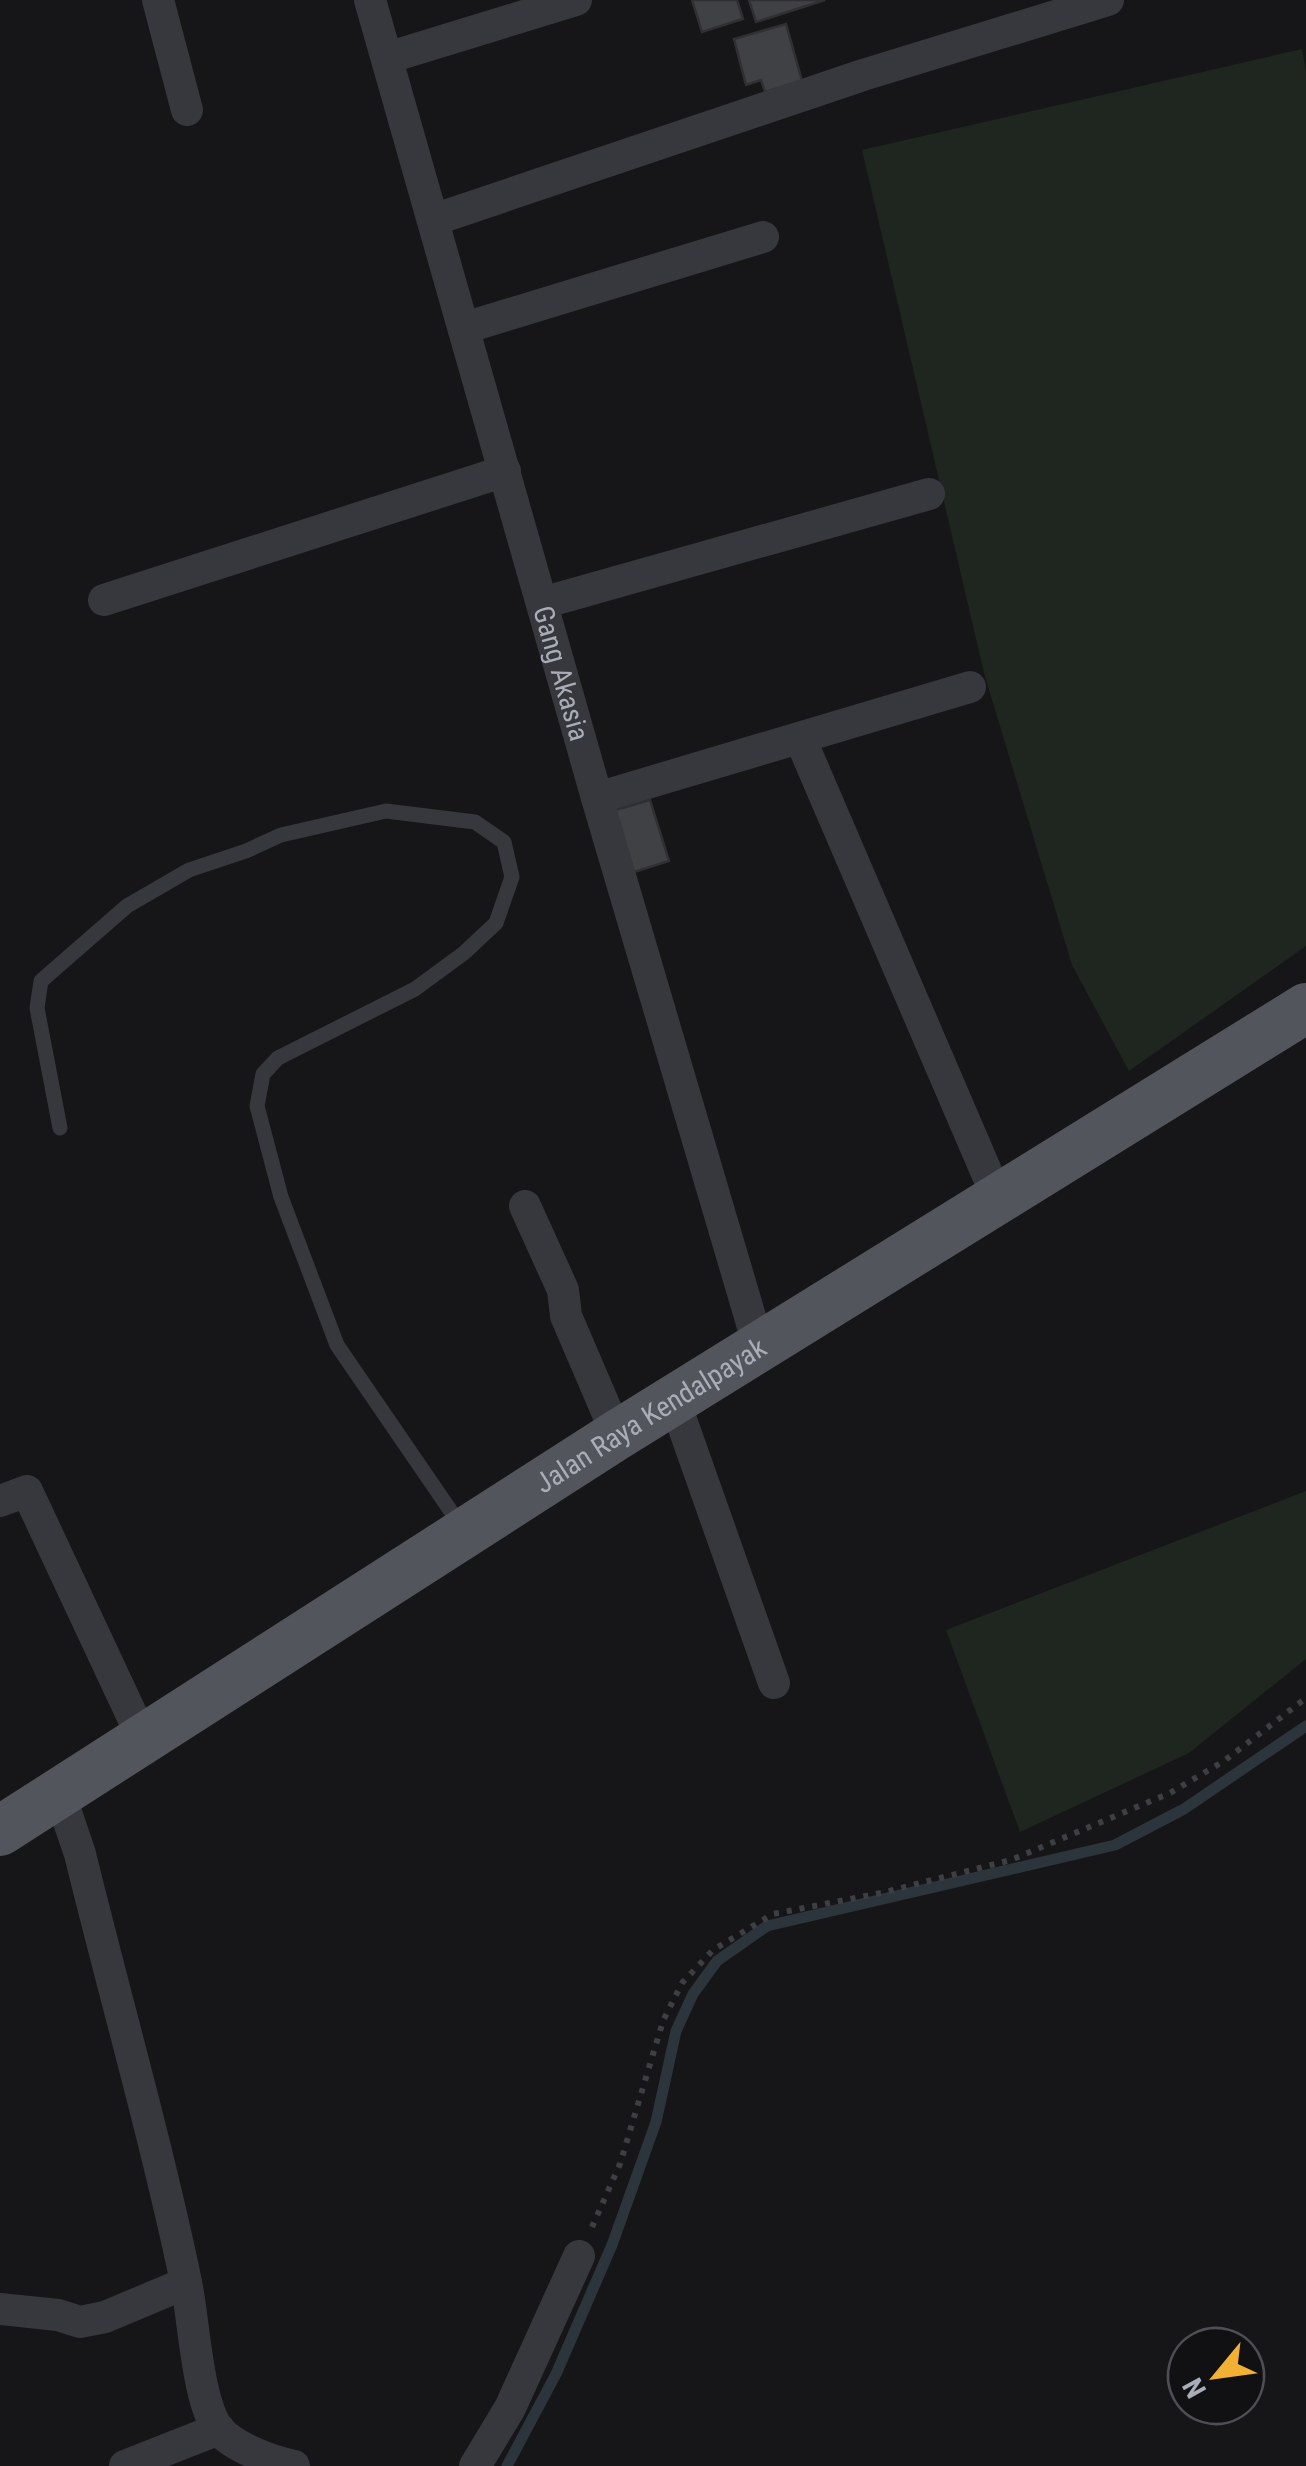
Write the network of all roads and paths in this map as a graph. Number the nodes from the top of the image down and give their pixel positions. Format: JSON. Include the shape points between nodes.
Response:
{"nodes":[{"id":1,"x":158,"y":0,"type":"edge"},
{"id":2,"x":370,"y":0,"type":"edge"},
{"id":3,"x":576,"y":0,"type":"edge"},
{"id":4,"x":1108,"y":0,"type":"edge"},
{"id":5,"x":387,"y":58,"type":"junction"},
{"id":6,"x":187,"y":110,"type":"dead end"},
{"id":7,"x":433,"y":220,"type":"junction"},
{"id":8,"x":763,"y":237,"type":"dead end"},
{"id":9,"x":464,"y":328,"type":"junction"},
{"id":10,"x":505,"y":471,"type":"junction"},
{"id":11,"x":929,"y":494,"type":"dead end"},
{"id":12,"x":104,"y":600,"type":"dead end"},
{"id":13,"x":542,"y":603,"type":"junction"},
{"id":14,"x":970,"y":687,"type":"dead end"},
{"id":15,"x":800,"y":738,"type":"junction"},
{"id":16,"x":598,"y":798,"type":"junction"},
{"id":17,"x":1306,"y":1008,"type":"edge"},
{"id":18,"x":60,"y":1128,"type":"dead end"},
{"id":19,"x":998,"y":1199,"type":"junction"},
{"id":20,"x":525,"y":1206,"type":"dead end"},
{"id":21,"x":759,"y":1348,"type":"junction"},
{"id":22,"x":674,"y":1400,"type":"junction"},
{"id":23,"x":617,"y":1435,"type":"junction"},
{"id":24,"x":0,"y":1502,"type":"edge"},
{"id":25,"x":465,"y":1532,"type":"junction"},
{"id":26,"x":774,"y":1683,"type":"dead end"},
{"id":27,"x":1306,"y":1698,"type":"edge"},
{"id":28,"x":143,"y":1739,"type":"junction"},
{"id":29,"x":59,"y":1792,"type":"junction"},
{"id":30,"x":5,"y":1814,"type":"edge"},
{"id":31,"x":579,"y":2256,"type":"joint"},
{"id":32,"x":186,"y":2283,"type":"junction"},
{"id":33,"x":0,"y":2309,"type":"edge"},
{"id":34,"x":219,"y":2430,"type":"junction"},
{"id":35,"x":125,"y":2466,"type":"edge"},
{"id":36,"x":294,"y":2466,"type":"edge"},
{"id":37,"x":475,"y":2466,"type":"edge"}],
"edges":[{"from":1,"to":6,"type":"street"},
{"from":2,"to":5,"type":"street","name":"Gang Akasia"},
{"from":3,"to":5,"type":"street"},
{"from":4,"to":7,"type":"street"},
{"from":5,"to":7,"type":"street","name":"Gang Akasia"},
{"from":7,"to":9,"type":"street","name":"Gang Akasia"},
{"from":8,"to":9,"type":"street"},
{"from":9,"to":10,"type":"street","name":"Gang Akasia"},
{"from":10,"to":12,"type":"street"},
{"from":10,"to":13,"type":"street","name":"Gang Akasia"},
{"from":11,"to":13,"type":"street"},
{"from":13,"to":16,"type":"street","name":"Gang Akasia"},
{"from":14,"to":15,"type":"street"},
{"from":15,"to":16,"type":"street"},
{"from":15,"to":19,"type":"street"},
{"from":16,"to":21,"type":"street","name":"Gang Akasia"},
{"from":17,"to":19,"type":"main road","name":"Jalan Raya Kendalpayak"},
{"from":18,"to":25,"type":"lane","via":[[37,1008],[41,981],[127,906],[189,870],[281,836],[386,811],[475,822],[504,842],[512,877],[496,922],[415,989],[278,1058],[263,1074],[257,1106],[281,1197],[338,1345]]},
{"from":19,"to":21,"type":"main road","name":"Jalan Raya Kendalpayak"},
{"from":20,"to":23,"type":"street"},
{"from":21,"to":22,"type":"main road","name":"Jalan Raya Kendalpayak"},
{"from":22,"to":23,"type":"main road","name":"Jalan Raya Kendalpayak"},
{"from":22,"to":26,"type":"street"},
{"from":23,"to":25,"type":"main road","name":"Jalan Raya Kendalpayak"},
{"from":24,"to":28,"type":"street","via":[[27,1491]]},
{"from":25,"to":28,"type":"main road","name":"Jalan Raya Kendalpayak"},
{"from":27,"to":31,"type":"path","via":[[1170,1793],[1010,1860],[773,1914],[713,1950],[682,1983],[662,2021],[620,2164]]},
{"from":28,"to":29,"type":"main road","name":"Jalan Raya Kendalpayak"},
{"from":29,"to":30,"type":"main road","name":"Jalan Raya Kendalpayak"},
{"from":29,"to":32,"type":"street"},
{"from":31,"to":37,"type":"street","via":[[510,2408]]},
{"from":32,"to":33,"type":"street","via":[[80,2322]]},
{"from":32,"to":34,"type":"street","via":[[204,2392]]},
{"from":34,"to":35,"type":"street"},
{"from":34,"to":36,"type":"street"}]}
